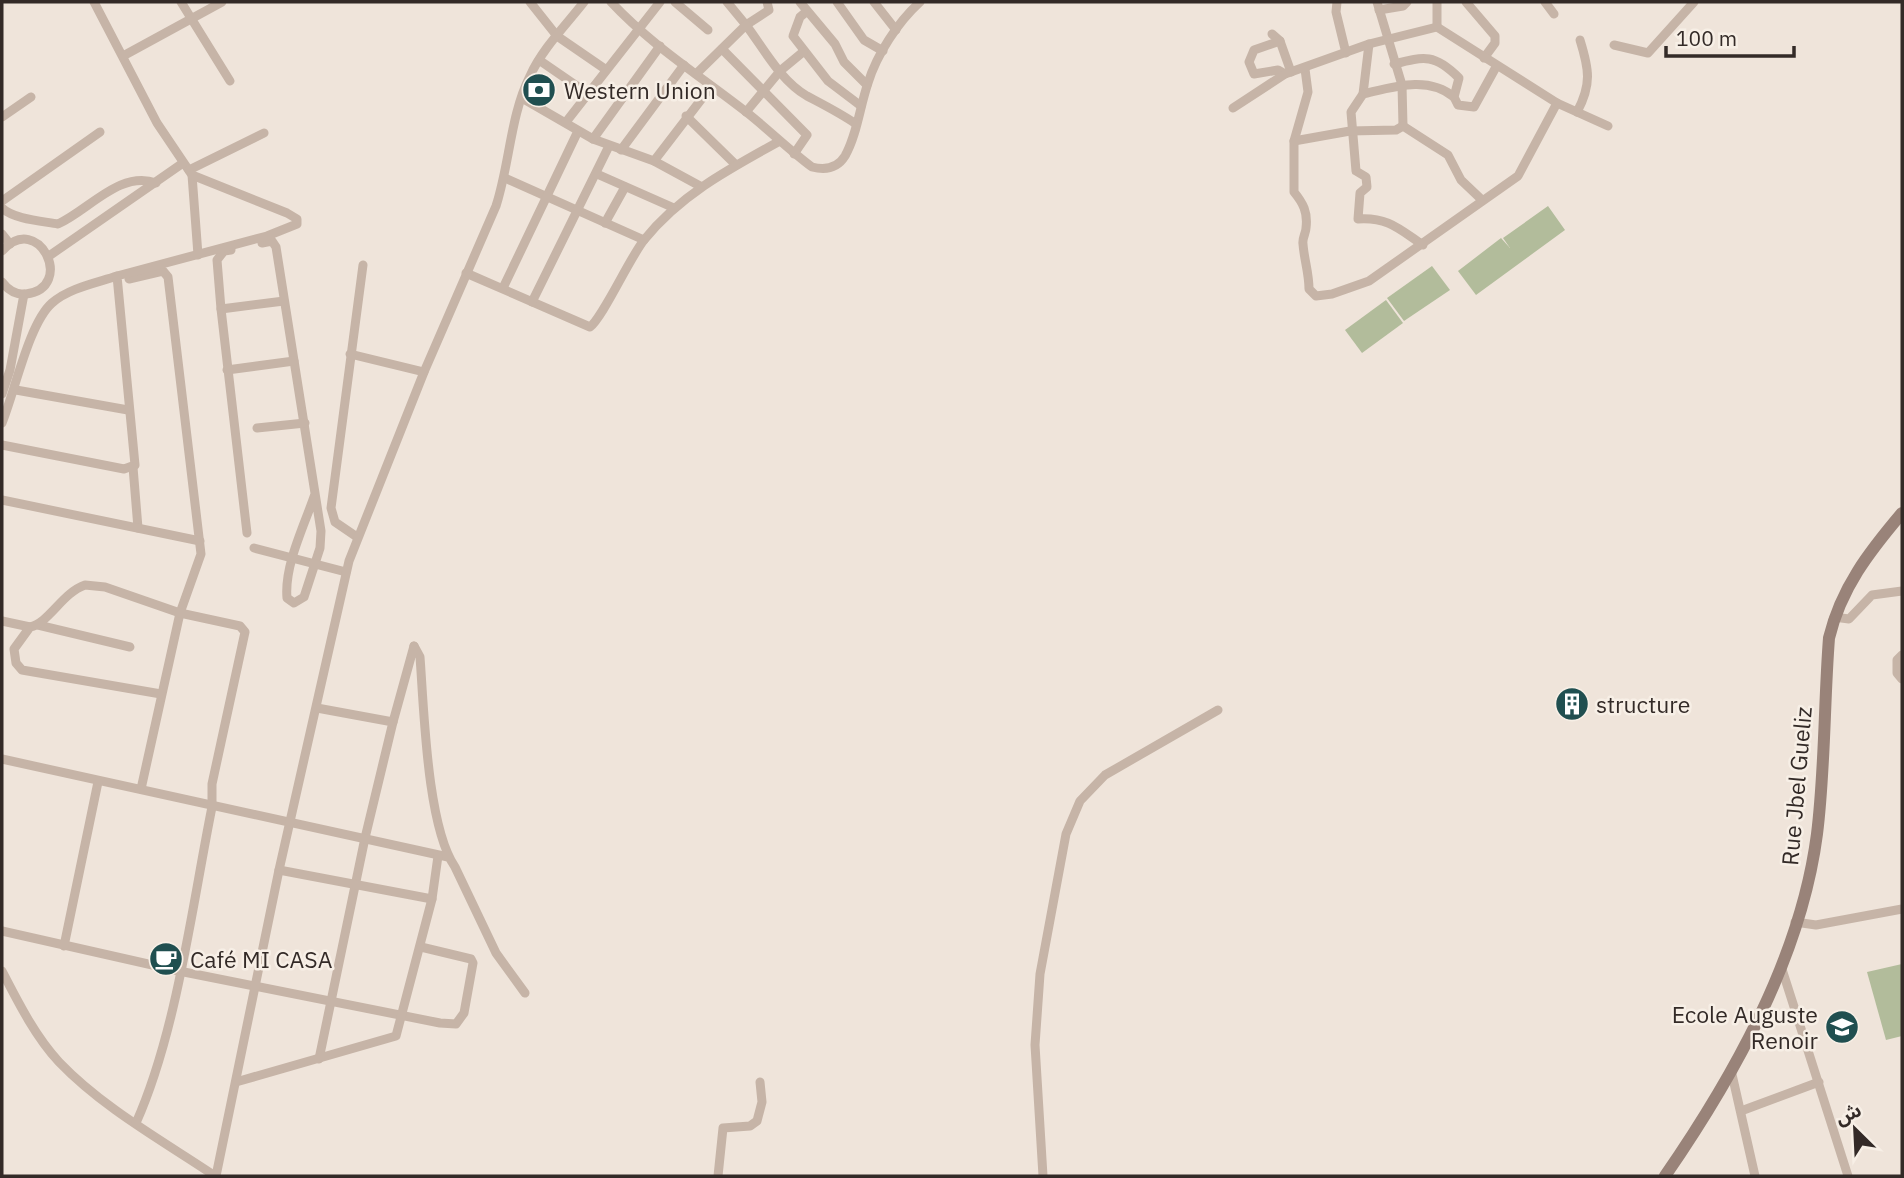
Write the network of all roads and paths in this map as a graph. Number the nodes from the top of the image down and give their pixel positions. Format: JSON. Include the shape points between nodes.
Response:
{"nodes":[{"id":1,"x":94,"y":2,"type":"edge"},
{"id":2,"x":181,"y":2,"type":"edge"},
{"id":3,"x":222,"y":2,"type":"edge"},
{"id":4,"x":530,"y":2,"type":"edge"},
{"id":5,"x":584,"y":2,"type":"edge"},
{"id":6,"x":611,"y":2,"type":"edge"},
{"id":7,"x":660,"y":2,"type":"edge"},
{"id":8,"x":676,"y":2,"type":"edge"},
{"id":9,"x":727,"y":2,"type":"edge"},
{"id":10,"x":767,"y":2,"type":"edge"},
{"id":11,"x":800,"y":2,"type":"edge"},
{"id":12,"x":837,"y":2,"type":"edge"},
{"id":13,"x":874,"y":2,"type":"edge"},
{"id":14,"x":1337,"y":2,"type":"edge"},
{"id":15,"x":1407,"y":2,"type":"edge"},
{"id":16,"x":1437,"y":2,"type":"edge"},
{"id":17,"x":1466,"y":2,"type":"edge"},
{"id":18,"x":1545,"y":2,"type":"edge"},
{"id":19,"x":1694,"y":2,"type":"edge"},
{"id":20,"x":914,"y":4,"type":"edge"},
{"id":21,"x":1378,"y":6,"type":"edge"},
{"id":22,"x":806,"y":12,"type":"junction"},
{"id":23,"x":1554,"y":14,"type":"dead end"},
{"id":24,"x":190,"y":19,"type":"junction"},
{"id":25,"x":746,"y":26,"type":"junction"},
{"id":26,"x":1437,"y":27,"type":"junction"},
{"id":27,"x":637,"y":28,"type":"junction"},
{"id":28,"x":708,"y":30,"type":"dead end"},
{"id":29,"x":896,"y":30,"type":"junction"},
{"id":30,"x":1272,"y":34,"type":"dead end"},
{"id":31,"x":557,"y":36,"type":"junction"},
{"id":32,"x":1387,"y":40,"type":"junction"},
{"id":33,"x":1580,"y":40,"type":"dead end"},
{"id":34,"x":1280,"y":41,"type":"junction"},
{"id":35,"x":1368,"y":44,"type":"junction"},
{"id":36,"x":1614,"y":45,"type":"dead end"},
{"id":37,"x":660,"y":46,"type":"junction"},
{"id":38,"x":722,"y":49,"type":"junction"},
{"id":39,"x":883,"y":51,"type":"junction"},
{"id":40,"x":803,"y":52,"type":"junction"},
{"id":41,"x":1346,"y":53,"type":"junction"},
{"id":42,"x":122,"y":55,"type":"junction"},
{"id":43,"x":1484,"y":58,"type":"junction"},
{"id":44,"x":539,"y":60,"type":"junction"},
{"id":45,"x":1394,"y":64,"type":"junction"},
{"id":46,"x":684,"y":65,"type":"junction"},
{"id":47,"x":1496,"y":67,"type":"junction"},
{"id":48,"x":605,"y":69,"type":"junction"},
{"id":49,"x":1305,"y":69,"type":"junction"},
{"id":50,"x":780,"y":71,"type":"junction"},
{"id":51,"x":1288,"y":73,"type":"junction"},
{"id":52,"x":696,"y":74,"type":"junction"},
{"id":53,"x":230,"y":81,"type":"dead end"},
{"id":54,"x":867,"y":85,"type":"junction"},
{"id":55,"x":1402,"y":85,"type":"junction"},
{"id":56,"x":710,"y":88,"type":"junction"},
{"id":57,"x":763,"y":92,"type":"junction"},
{"id":58,"x":587,"y":93,"type":"junction"},
{"id":59,"x":1363,"y":94,"type":"junction"},
{"id":60,"x":31,"y":97,"type":"dead end"},
{"id":61,"x":1454,"y":97,"type":"junction"},
{"id":62,"x":522,"y":98,"type":"junction"},
{"id":63,"x":1557,"y":103,"type":"junction"},
{"id":64,"x":861,"y":106,"type":"junction"},
{"id":65,"x":1233,"y":108,"type":"dead end"},
{"id":66,"x":746,"y":111,"type":"junction"},
{"id":67,"x":1577,"y":112,"type":"junction"},
{"id":68,"x":686,"y":116,"type":"junction"},
{"id":69,"x":2,"y":117,"type":"edge"},
{"id":70,"x":566,"y":122,"type":"junction"},
{"id":71,"x":856,"y":124,"type":"junction"},
{"id":72,"x":1403,"y":125,"type":"junction"},
{"id":73,"x":1608,"y":126,"type":"dead end"},
{"id":74,"x":578,"y":131,"type":"junction"},
{"id":75,"x":1350,"y":131,"type":"junction"},
{"id":76,"x":100,"y":132,"type":"dead end"},
{"id":77,"x":264,"y":133,"type":"dead end"},
{"id":78,"x":593,"y":139,"type":"junction"},
{"id":79,"x":1294,"y":141,"type":"junction"},
{"id":80,"x":778,"y":142,"type":"junction"},
{"id":81,"x":609,"y":146,"type":"junction"},
{"id":82,"x":621,"y":150,"type":"junction"},
{"id":83,"x":794,"y":154,"type":"junction"},
{"id":84,"x":654,"y":161,"type":"junction"},
{"id":85,"x":736,"y":165,"type":"junction"},
{"id":86,"x":188,"y":169,"type":"junction"},
{"id":87,"x":597,"y":174,"type":"junction"},
{"id":88,"x":505,"y":178,"type":"junction"},
{"id":89,"x":156,"y":183,"type":"junction"},
{"id":90,"x":700,"y":186,"type":"junction"},
{"id":91,"x":625,"y":187,"type":"junction"},
{"id":92,"x":549,"y":195,"type":"junction"},
{"id":93,"x":1482,"y":200,"type":"junction"},
{"id":94,"x":2,"y":201,"type":"edge"},
{"id":95,"x":95,"y":202,"type":"junction"},
{"id":96,"x":2,"y":208,"type":"edge"},
{"id":97,"x":674,"y":208,"type":"junction"},
{"id":98,"x":577,"y":210,"type":"junction"},
{"id":99,"x":106,"y":217,"type":"junction"},
{"id":100,"x":605,"y":223,"type":"junction"},
{"id":101,"x":2,"y":234,"type":"edge"},
{"id":102,"x":644,"y":240,"type":"junction"},
{"id":103,"x":10,"y":244,"type":"junction"},
{"id":104,"x":1423,"y":246,"type":"junction"},
{"id":105,"x":2,"y":251,"type":"edge"},
{"id":106,"x":198,"y":255,"type":"junction"},
{"id":107,"x":49,"y":256,"type":"junction"},
{"id":108,"x":363,"y":265,"type":"dead end"},
{"id":109,"x":466,"y":273,"type":"junction"},
{"id":110,"x":117,"y":279,"type":"junction"},
{"id":111,"x":3,"y":285,"type":"edge"},
{"id":112,"x":503,"y":288,"type":"junction"},
{"id":113,"x":24,"y":294,"type":"junction"},
{"id":114,"x":284,"y":301,"type":"junction"},
{"id":115,"x":531,"y":302,"type":"junction"},
{"id":116,"x":222,"y":309,"type":"junction"},
{"id":117,"x":351,"y":355,"type":"junction"},
{"id":118,"x":294,"y":361,"type":"junction"},
{"id":119,"x":227,"y":370,"type":"junction"},
{"id":120,"x":424,"y":372,"type":"junction"},
{"id":121,"x":16,"y":390,"type":"junction"},
{"id":122,"x":2,"y":394,"type":"edge"},
{"id":123,"x":128,"y":410,"type":"junction"},
{"id":124,"x":2,"y":423,"type":"edge"},
{"id":125,"x":305,"y":423,"type":"junction"},
{"id":126,"x":257,"y":428,"type":"dead end"},
{"id":127,"x":2,"y":445,"type":"edge"},
{"id":128,"x":134,"y":467,"type":"junction"},
{"id":129,"x":315,"y":494,"type":"junction"},
{"id":130,"x":2,"y":500,"type":"edge"},
{"id":131,"x":1902,"y":513,"type":"edge"},
{"id":132,"x":138,"y":528,"type":"junction"},
{"id":133,"x":247,"y":533,"type":"dead end"},
{"id":134,"x":357,"y":537,"type":"junction"},
{"id":135,"x":200,"y":541,"type":"junction"},
{"id":136,"x":254,"y":548,"type":"dead end"},
{"id":137,"x":294,"y":559,"type":"junction"},
{"id":138,"x":313,"y":564,"type":"junction"},
{"id":139,"x":346,"y":572,"type":"junction"},
{"id":140,"x":1902,"y":591,"type":"edge"},
{"id":141,"x":180,"y":613,"type":"junction"},
{"id":142,"x":1834,"y":617,"type":"junction"},
{"id":143,"x":2,"y":621,"type":"edge"},
{"id":144,"x":34,"y":626,"type":"junction"},
{"id":145,"x":131,"y":647,"type":"dead end"},
{"id":146,"x":1902,"y":655,"type":"edge"},
{"id":147,"x":1902,"y":679,"type":"edge"},
{"id":148,"x":161,"y":694,"type":"junction"},
{"id":149,"x":317,"y":708,"type":"junction"},
{"id":150,"x":1218,"y":710,"type":"dead end"},
{"id":151,"x":393,"y":722,"type":"junction"},
{"id":152,"x":2,"y":759,"type":"edge"},
{"id":153,"x":97,"y":782,"type":"junction"},
{"id":154,"x":141,"y":789,"type":"junction"},
{"id":155,"x":212,"y":807,"type":"junction"},
{"id":156,"x":292,"y":822,"type":"junction"},
{"id":157,"x":365,"y":838,"type":"junction"},
{"id":158,"x":443,"y":857,"type":"junction"},
{"id":159,"x":279,"y":870,"type":"junction"},
{"id":160,"x":355,"y":884,"type":"junction"},
{"id":161,"x":432,"y":899,"type":"junction"},
{"id":162,"x":1902,"y":909,"type":"edge"},
{"id":163,"x":1795,"y":922,"type":"junction"},
{"id":164,"x":2,"y":930,"type":"edge"},
{"id":165,"x":64,"y":946,"type":"junction"},
{"id":166,"x":421,"y":947,"type":"junction"},
{"id":167,"x":1781,"y":967,"type":"junction"},
{"id":168,"x":2,"y":971,"type":"edge"},
{"id":169,"x":179,"y":971,"type":"junction"},
{"id":170,"x":257,"y":985,"type":"junction"},
{"id":171,"x":525,"y":993,"type":"dead end"},
{"id":172,"x":331,"y":1000,"type":"junction"},
{"id":173,"x":402,"y":1016,"type":"junction"},
{"id":174,"x":319,"y":1059,"type":"junction"},
{"id":175,"x":1731,"y":1070,"type":"junction"},
{"id":176,"x":236,"y":1082,"type":"junction"},
{"id":177,"x":760,"y":1082,"type":"dead end"},
{"id":178,"x":1819,"y":1082,"type":"junction"},
{"id":179,"x":1741,"y":1111,"type":"junction"},
{"id":180,"x":136,"y":1123,"type":"junction"},
{"id":181,"x":1666,"y":1175,"type":"edge"},
{"id":182,"x":216,"y":1176,"type":"edge"},
{"id":183,"x":718,"y":1176,"type":"edge"},
{"id":184,"x":1043,"y":1176,"type":"edge"},
{"id":185,"x":1755,"y":1176,"type":"edge"},
{"id":186,"x":1848,"y":1176,"type":"edge"}],
"edges":[{"from":1,"to":42,"type":"street"},
{"from":2,"to":24,"type":"street"},
{"from":3,"to":24,"type":"street"},
{"from":4,"to":31,"type":"street"},
{"from":5,"to":31,"type":"street"},
{"from":6,"to":27,"type":"street"},
{"from":7,"to":27,"type":"street"},
{"from":8,"to":28,"type":"street"},
{"from":9,"to":25,"type":"street"},
{"from":10,"to":25,"type":"street","via":[[769,10]]},
{"from":11,"to":22,"type":"street"},
{"from":12,"to":39,"type":"street","via":[[864,40]]},
{"from":13,"to":29,"type":"street"},
{"from":14,"to":41,"type":"street"},
{"from":15,"to":21,"type":"street"},
{"from":16,"to":26,"type":"street"},
{"from":17,"to":43,"type":"street","via":[[1495,36]]},
{"from":18,"to":23,"type":"street"},
{"from":19,"to":36,"type":"street","via":[[1648,53]]},
{"from":20,"to":29,"type":"street"},
{"from":21,"to":32,"type":"street"},
{"from":22,"to":40,"type":"street","via":[[792,32]]},
{"from":22,"to":54,"type":"street"},
{"from":24,"to":42,"type":"street"},
{"from":24,"to":53,"type":"street"},
{"from":25,"to":38,"type":"street"},
{"from":25,"to":50,"type":"street"},
{"from":26,"to":32,"type":"street"},
{"from":26,"to":43,"type":"street"},
{"from":27,"to":37,"type":"street"},
{"from":27,"to":48,"type":"street"},
{"from":29,"to":39,"type":"street"},
{"from":30,"to":34,"type":"street"},
{"from":31,"to":44,"type":"street"},
{"from":31,"to":48,"type":"street"},
{"from":32,"to":35,"type":"street"},
{"from":32,"to":45,"type":"street"},
{"from":33,"to":67,"type":"street","via":[[1588,65],[1588,89]]},
{"from":34,"to":51,"type":"street"},
{"from":34,"to":51,"type":"street","via":[[1254,51],[1248,62],[1254,74]]},
{"from":35,"to":41,"type":"street"},
{"from":35,"to":59,"type":"street"},
{"from":37,"to":46,"type":"street"},
{"from":37,"to":78,"type":"street"},
{"from":38,"to":52,"type":"street"},
{"from":38,"to":57,"type":"street"},
{"from":39,"to":54,"type":"street"},
{"from":40,"to":50,"type":"street"},
{"from":40,"to":64,"type":"street","via":[[828,81]]},
{"from":41,"to":49,"type":"street"},
{"from":42,"to":86,"type":"street","via":[[157,123]]},
{"from":43,"to":47,"type":"street"},
{"from":44,"to":58,"type":"street"},
{"from":44,"to":62,"type":"street"},
{"from":45,"to":55,"type":"street"},
{"from":45,"to":61,"type":"street","via":[[1433,59],[1459,78]]},
{"from":46,"to":52,"type":"street"},
{"from":46,"to":82,"type":"street"},
{"from":47,"to":61,"type":"street","via":[[1474,107],[1458,105]]},
{"from":47,"to":63,"type":"street"},
{"from":48,"to":58,"type":"street"},
{"from":49,"to":51,"type":"street"},
{"from":49,"to":79,"type":"street","via":[[1308,92]]},
{"from":50,"to":57,"type":"street"},
{"from":50,"to":71,"type":"street","via":[[807,96]]},
{"from":51,"to":65,"type":"street"},
{"from":52,"to":56,"type":"street"},
{"from":54,"to":64,"type":"street"},
{"from":55,"to":59,"type":"street"},
{"from":55,"to":61,"type":"street","via":[[1442,87]]},
{"from":55,"to":72,"type":"street"},
{"from":56,"to":66,"type":"street"},
{"from":56,"to":68,"type":"street"},
{"from":57,"to":66,"type":"street"},
{"from":57,"to":83,"type":"street","via":[[807,135]]},
{"from":58,"to":70,"type":"street"},
{"from":59,"to":75,"type":"street","via":[[1351,112]]},
{"from":60,"to":69,"type":"street"},
{"from":62,"to":70,"type":"street"},
{"from":62,"to":88,"type":"street"},
{"from":63,"to":67,"type":"street"},
{"from":63,"to":93,"type":"street","via":[[1518,176]]},
{"from":64,"to":71,"type":"street"},
{"from":66,"to":80,"type":"street"},
{"from":67,"to":73,"type":"street"},
{"from":68,"to":84,"type":"street"},
{"from":68,"to":85,"type":"street"},
{"from":70,"to":74,"type":"street"},
{"from":71,"to":83,"type":"street","via":[[845,156],[830,168],[812,167]]},
{"from":72,"to":75,"type":"street","via":[[1388,131]]},
{"from":72,"to":93,"type":"street","via":[[1448,155],[1461,180]]},
{"from":74,"to":78,"type":"street"},
{"from":74,"to":92,"type":"street"},
{"from":75,"to":79,"type":"street"},
{"from":75,"to":104,"type":"street","via":[[1356,172],[1366,177],[1367,187],[1360,192],[1358,219],[1383,219]]},
{"from":76,"to":94,"type":"street"},
{"from":77,"to":86,"type":"street"},
{"from":78,"to":81,"type":"street"},
{"from":79,"to":104,"type":"street","via":[[1294,192],[1306,209],[1302,242],[1309,289],[1316,296],[1369,281]]},
{"from":80,"to":83,"type":"street"},
{"from":80,"to":85,"type":"street"},
{"from":81,"to":82,"type":"street"},
{"from":81,"to":87,"type":"street"},
{"from":82,"to":84,"type":"street"},
{"from":84,"to":90,"type":"street"},
{"from":85,"to":90,"type":"street"},
{"from":86,"to":89,"type":"street"},
{"from":86,"to":106,"type":"street"},
{"from":86,"to":106,"type":"street","via":[[287,213],[297,222],[267,236]]},
{"from":87,"to":91,"type":"street"},
{"from":87,"to":98,"type":"street"},
{"from":88,"to":92,"type":"street"},
{"from":88,"to":109,"type":"street"},
{"from":89,"to":95,"type":"street","via":[[131,179]]},
{"from":89,"to":99,"type":"street"},
{"from":90,"to":97,"type":"street"},
{"from":91,"to":97,"type":"street"},
{"from":91,"to":100,"type":"street"},
{"from":92,"to":98,"type":"street"},
{"from":92,"to":112,"type":"street"},
{"from":93,"to":104,"type":"street"},
{"from":95,"to":96,"type":"street","via":[[58,224],[14,218]]},
{"from":95,"to":99,"type":"street"},
{"from":97,"to":102,"type":"street"},
{"from":98,"to":100,"type":"street"},
{"from":98,"to":115,"type":"street"},
{"from":99,"to":107,"type":"street"},
{"from":100,"to":102,"type":"street"},
{"from":101,"to":103,"type":"street"},
{"from":102,"to":115,"type":"street","via":[[592,326]]},
{"from":103,"to":105,"type":"street"},
{"from":103,"to":107,"type":"street","via":[[30,240]]},
{"from":106,"to":110,"type":"street"},
{"from":107,"to":113,"type":"street","via":[[48,279],[36,291]]},
{"from":108,"to":117,"type":"street"},
{"from":109,"to":112,"type":"street"},
{"from":109,"to":120,"type":"street"},
{"from":110,"to":121,"type":"street","via":[[51,303],[33,329]]},
{"from":110,"to":123,"type":"street"},
{"from":110,"to":135,"type":"street","via":[[159,272],[168,277]]},
{"from":111,"to":113,"type":"street"},
{"from":112,"to":115,"type":"street"},
{"from":113,"to":122,"type":"street"},
{"from":114,"to":116,"type":"street"},
{"from":114,"to":116,"type":"street","via":[[275,244],[270,241],[224,251],[217,260]]},
{"from":114,"to":118,"type":"street"},
{"from":116,"to":119,"type":"street"},
{"from":117,"to":120,"type":"street"},
{"from":117,"to":134,"type":"street","via":[[331,508],[335,522]]},
{"from":118,"to":119,"type":"street"},
{"from":118,"to":125,"type":"street"},
{"from":119,"to":133,"type":"street"},
{"from":120,"to":134,"type":"street"},
{"from":121,"to":123,"type":"street"},
{"from":121,"to":124,"type":"street"},
{"from":123,"to":128,"type":"street","via":[[137,462]]},
{"from":125,"to":126,"type":"street"},
{"from":125,"to":129,"type":"street"},
{"from":127,"to":128,"type":"street","via":[[124,469]]},
{"from":128,"to":132,"type":"street"},
{"from":129,"to":137,"type":"street"},
{"from":129,"to":138,"type":"street","via":[[321,531]]},
{"from":130,"to":132,"type":"street"},
{"from":131,"to":142,"type":"street","name":"Rue Jbel Gueliz","via":[[1858,566]]},
{"from":132,"to":135,"type":"street"},
{"from":134,"to":139,"type":"street"},
{"from":135,"to":141,"type":"street","via":[[201,554]]},
{"from":136,"to":137,"type":"street"},
{"from":137,"to":138,"type":"street"},
{"from":137,"to":138,"type":"street","via":[[287,592],[294,603],[304,597]]},
{"from":138,"to":139,"type":"street"},
{"from":139,"to":149,"type":"street"},
{"from":140,"to":142,"type":"street","via":[[1872,595],[1849,619]]},
{"from":141,"to":144,"type":"street","via":[[130,593],[85,585],[58,602]]},
{"from":141,"to":148,"type":"street"},
{"from":141,"to":155,"type":"street","via":[[240,626],[245,635],[212,784]]},
{"from":142,"to":163,"type":"street","name":"Rue Jbel Gueliz","via":[[1817,834]]},
{"from":143,"to":144,"type":"street"},
{"from":144,"to":145,"type":"street"},
{"from":144,"to":148,"type":"street","via":[[13,649],[22,670]]},
{"from":146,"to":147,"type":"street","via":[[1897,660]]},
{"from":148,"to":154,"type":"street"},
{"from":149,"to":151,"type":"street"},
{"from":149,"to":156,"type":"street"},
{"from":150,"to":184,"type":"street","via":[[1105,775],[1072,817],[1036,1010]]},
{"from":151,"to":157,"type":"street"},
{"from":151,"to":158,"type":"street","via":[[416,646]]},
{"from":152,"to":153,"type":"street"},
{"from":153,"to":154,"type":"street"},
{"from":153,"to":165,"type":"street"},
{"from":154,"to":155,"type":"street"},
{"from":155,"to":156,"type":"street"},
{"from":155,"to":169,"type":"street"},
{"from":156,"to":157,"type":"street"},
{"from":156,"to":159,"type":"street"},
{"from":157,"to":158,"type":"street"},
{"from":157,"to":160,"type":"street"},
{"from":158,"to":161,"type":"street"},
{"from":158,"to":171,"type":"street","via":[[456,867],[496,953]]},
{"from":159,"to":160,"type":"street"},
{"from":159,"to":170,"type":"street"},
{"from":160,"to":161,"type":"street"},
{"from":160,"to":172,"type":"street"},
{"from":161,"to":166,"type":"street"},
{"from":162,"to":163,"type":"street","via":[[1816,925]]},
{"from":163,"to":167,"type":"street","name":"Rue Jbel Gueliz"},
{"from":164,"to":165,"type":"street"},
{"from":165,"to":169,"type":"street"},
{"from":166,"to":173,"type":"street"},
{"from":166,"to":173,"type":"street","via":[[471,959],[474,966],[464,1013],[454,1024]]},
{"from":167,"to":175,"type":"street","name":"Rue Jbel Gueliz"},
{"from":167,"to":178,"type":"street"},
{"from":168,"to":180,"type":"street","via":[[58,1060]]},
{"from":169,"to":170,"type":"street"},
{"from":169,"to":180,"type":"street","via":[[158,1065]]},
{"from":170,"to":172,"type":"street"},
{"from":170,"to":176,"type":"street"},
{"from":172,"to":173,"type":"street"},
{"from":172,"to":174,"type":"street"},
{"from":173,"to":174,"type":"street","via":[[400,1031],[393,1039]]},
{"from":174,"to":176,"type":"street"},
{"from":175,"to":179,"type":"street"},
{"from":175,"to":181,"type":"street","name":"Rue Jbel Gueliz"},
{"from":176,"to":182,"type":"street"},
{"from":177,"to":183,"type":"street","via":[[762,1102],[757,1121],[723,1128]]},
{"from":178,"to":179,"type":"street"},
{"from":178,"to":186,"type":"street"},
{"from":179,"to":185,"type":"street"},
{"from":180,"to":182,"type":"street"}]}
